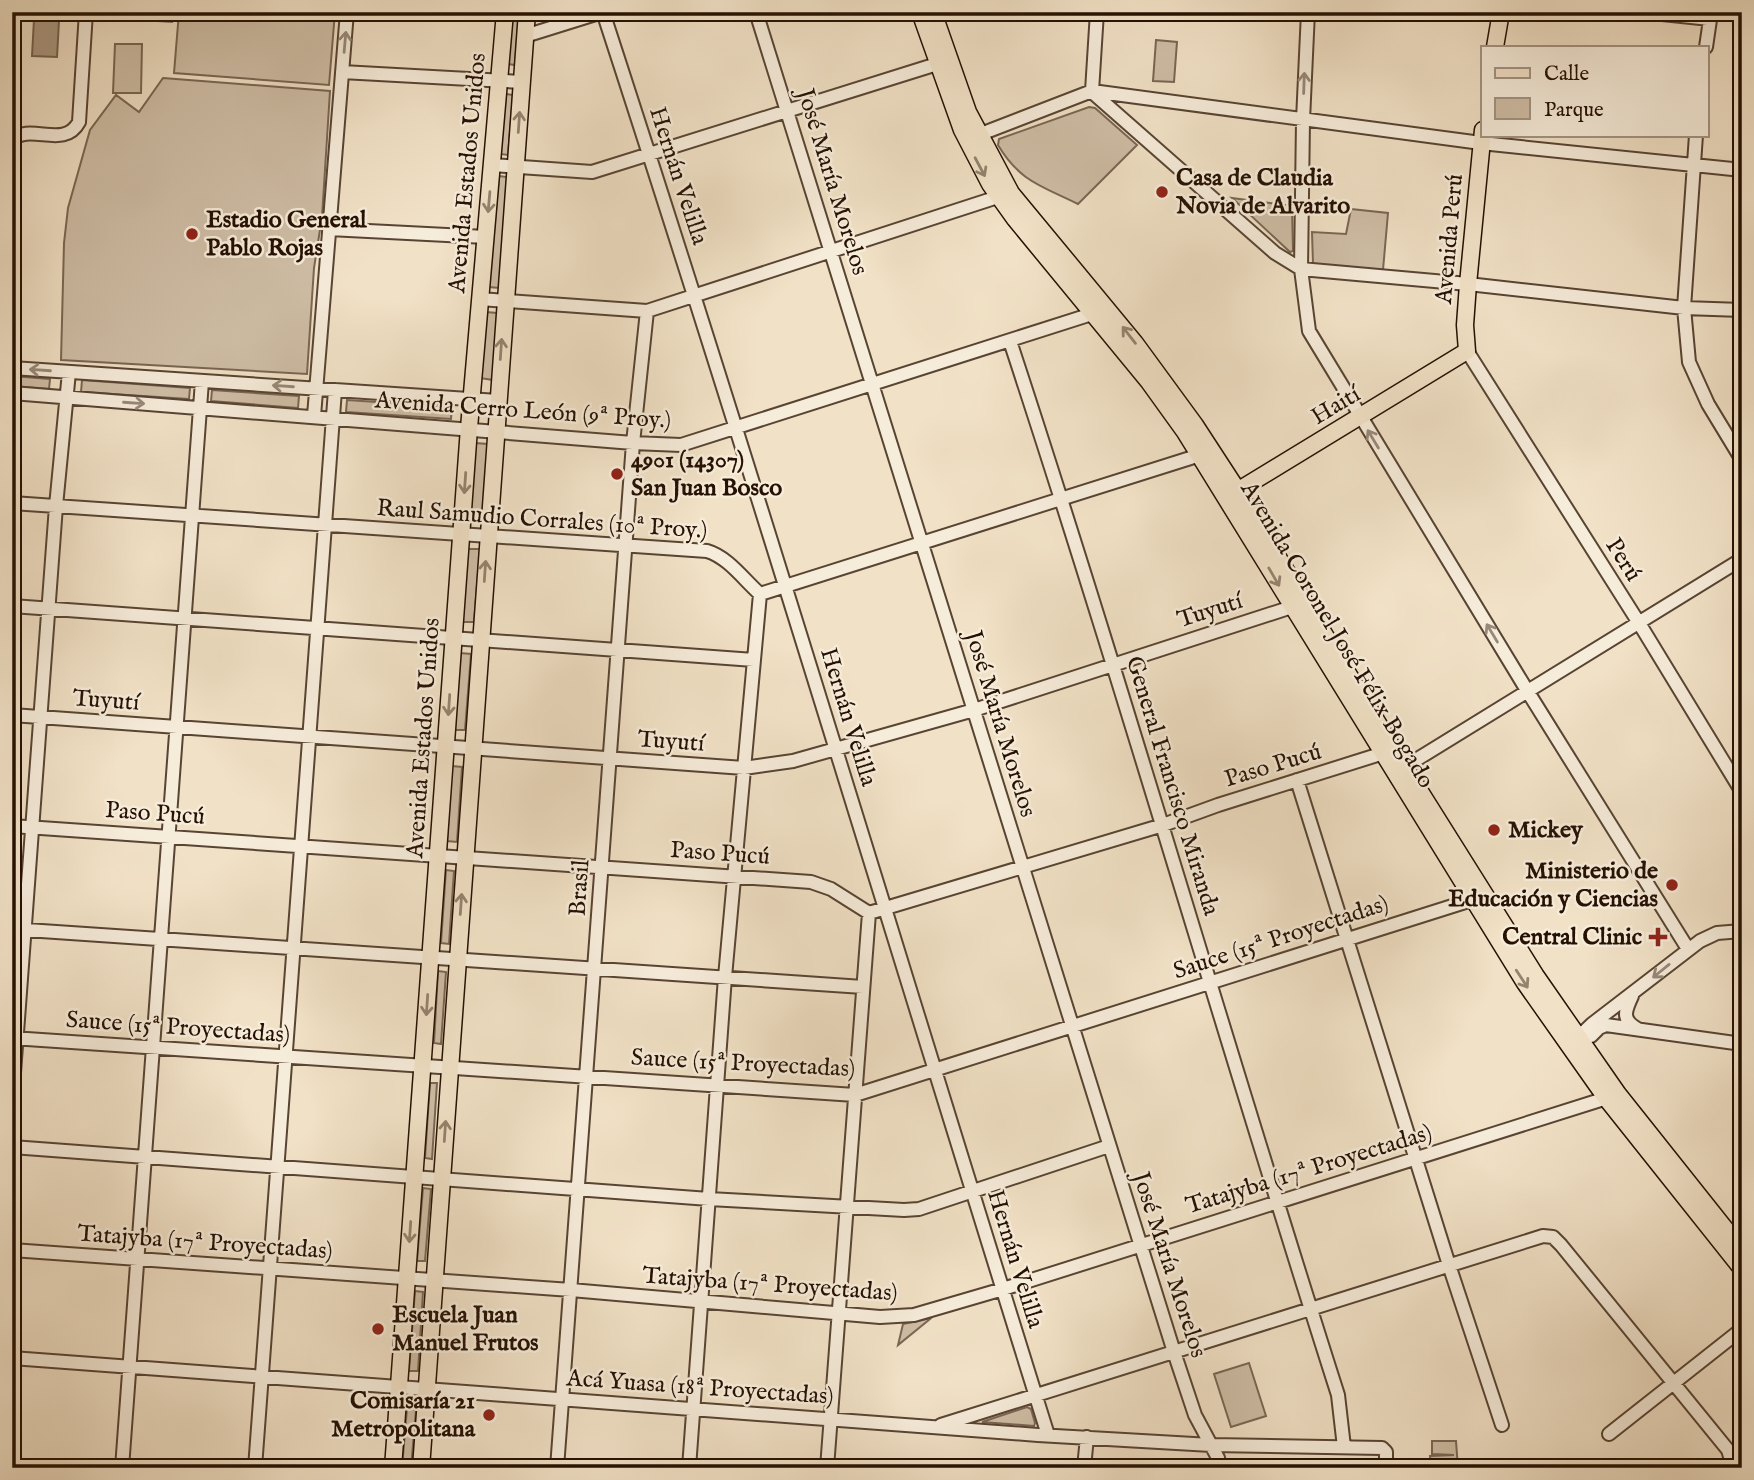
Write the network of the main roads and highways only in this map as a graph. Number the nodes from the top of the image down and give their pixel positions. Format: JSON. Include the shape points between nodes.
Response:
{"nodes":[{"id":1,"x":505,"y":12,"type":"edge"},
{"id":2,"x":527,"y":12,"type":"edge"},
{"id":3,"x":920,"y":12,"type":"edge"},
{"id":4,"x":933,"y":12,"type":"edge"},
{"id":5,"x":1501,"y":12,"type":"edge"},
{"id":6,"x":1496,"y":46,"type":"edge"},
{"id":7,"x":973,"y":137,"type":"junction"},
{"id":8,"x":1482,"y":137,"type":"edge"},
{"id":9,"x":1005,"y":195,"type":"junction"},
{"id":10,"x":1467,"y":351,"type":"joint"},
{"id":11,"x":1233,"y":494,"type":"junction"},
{"id":12,"x":1612,"y":1096,"type":"junction"},
{"id":13,"x":1742,"y":1251,"type":"edge"},
{"id":14,"x":1742,"y":1269,"type":"edge"},
{"id":15,"x":393,"y":1468,"type":"edge"},
{"id":16,"x":421,"y":1468,"type":"edge"}],
"edges":[{"from":1,"to":15,"type":"main road","name":"Avenida Estados Unidos","one_way":true,"via":[[469,428]]},
{"from":16,"to":2,"type":"main road","name":"Avenida Estados Unidos","one_way":true},
{"from":3,"to":7,"type":"main road","name":"Avenida Coronel José Félix Bogado","via":[[937,64]]},
{"from":4,"to":7,"type":"main road","name":"Avenida Coronel José Félix Bogado"},
{"from":5,"to":6,"type":"main road"},
{"from":7,"to":9,"type":"main road","name":"Avenida Coronel José Félix Bogado"},
{"from":8,"to":10,"type":"main road","name":"Avenida Perú","via":[[1465,324]]},
{"from":9,"to":11,"type":"main road","name":"Avenida Coronel José Félix Bogado"},
{"from":11,"to":9,"type":"main road","name":"Avenida Coronel José Félix Bogado","one_way":true,"via":[[1195,425],[1135,343]]},
{"from":10,"to":11,"type":"main road","name":"Haití"},
{"from":11,"to":12,"type":"main road","name":"Avenida Coronel José Félix Bogado","via":[[1478,898]]},
{"from":12,"to":13,"type":"main road","name":"Avenida Coronel José Félix Bogado"},
{"from":12,"to":14,"type":"main road","name":"Avenida Coronel José Félix Bogado"}]}
